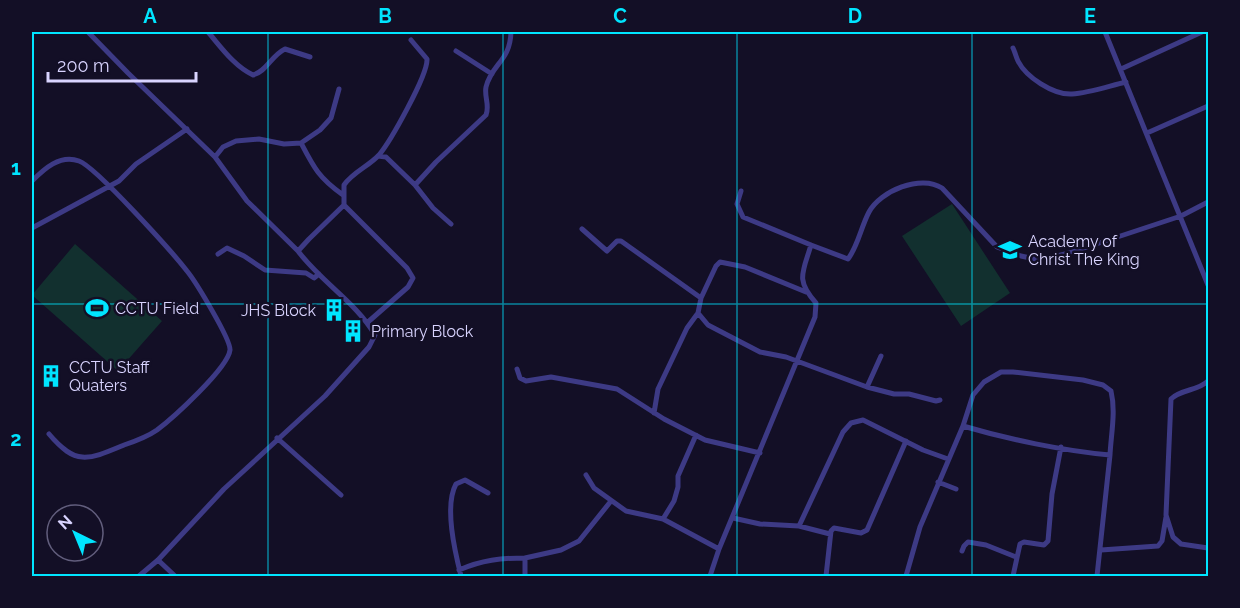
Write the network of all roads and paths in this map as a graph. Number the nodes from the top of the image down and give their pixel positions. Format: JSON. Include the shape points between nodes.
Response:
{"nodes":[{"id":1,"x":88,"y":32,"type":"edge"},
{"id":2,"x":210,"y":32,"type":"edge"},
{"id":3,"x":511,"y":32,"type":"edge"},
{"id":4,"x":1106,"y":32,"type":"edge"},
{"id":5,"x":1202,"y":32,"type":"edge"},
{"id":6,"x":411,"y":40,"type":"dead end"},
{"id":7,"x":1013,"y":48,"type":"dead end"},
{"id":8,"x":456,"y":51,"type":"dead end"},
{"id":9,"x":310,"y":57,"type":"dead end"},
{"id":10,"x":1121,"y":69,"type":"junction"},
{"id":11,"x":492,"y":74,"type":"junction"},
{"id":12,"x":1126,"y":82,"type":"junction"},
{"id":13,"x":339,"y":89,"type":"dead end"},
{"id":14,"x":1209,"y":106,"type":"edge"},
{"id":15,"x":187,"y":129,"type":"junction"},
{"id":16,"x":1147,"y":133,"type":"junction"},
{"id":17,"x":301,"y":142,"type":"junction"},
{"id":18,"x":378,"y":156,"type":"junction"},
{"id":19,"x":215,"y":157,"type":"junction"},
{"id":20,"x":32,"y":180,"type":"edge"},
{"id":21,"x":415,"y":185,"type":"junction"},
{"id":22,"x":109,"y":186,"type":"junction"},
{"id":23,"x":741,"y":191,"type":"dead end"},
{"id":24,"x":343,"y":195,"type":"junction"},
{"id":25,"x":1209,"y":202,"type":"edge"},
{"id":26,"x":344,"y":205,"type":"junction"},
{"id":27,"x":1181,"y":216,"type":"junction"},
{"id":28,"x":451,"y":224,"type":"dead end"},
{"id":29,"x":32,"y":228,"type":"edge"},
{"id":30,"x":582,"y":229,"type":"dead end"},
{"id":31,"x":811,"y":244,"type":"junction"},
{"id":32,"x":298,"y":251,"type":"junction"},
{"id":33,"x":218,"y":254,"type":"dead end"},
{"id":34,"x":319,"y":274,"type":"junction"},
{"id":35,"x":1209,"y":285,"type":"edge"},
{"id":36,"x":806,"y":292,"type":"junction"},
{"id":37,"x":700,"y":298,"type":"junction"},
{"id":38,"x":698,"y":313,"type":"junction"},
{"id":39,"x":368,"y":322,"type":"junction"},
{"id":40,"x":881,"y":356,"type":"dead end"},
{"id":41,"x":797,"y":363,"type":"junction"},
{"id":42,"x":517,"y":369,"type":"dead end"},
{"id":43,"x":1209,"y":381,"type":"edge"},
{"id":44,"x":867,"y":387,"type":"junction"},
{"id":45,"x":940,"y":400,"type":"dead end"},
{"id":46,"x":654,"y":413,"type":"junction"},
{"id":47,"x":963,"y":426,"type":"junction"},
{"id":48,"x":49,"y":434,"type":"dead end"},
{"id":49,"x":696,"y":435,"type":"junction"},
{"id":50,"x":277,"y":438,"type":"junction"},
{"id":51,"x":906,"y":441,"type":"junction"},
{"id":52,"x":1061,"y":447,"type":"junction"},
{"id":53,"x":760,"y":453,"type":"junction"},
{"id":54,"x":1110,"y":455,"type":"junction"},
{"id":55,"x":948,"y":459,"type":"junction"},
{"id":56,"x":586,"y":475,"type":"dead end"},
{"id":57,"x":938,"y":482,"type":"junction"},
{"id":58,"x":956,"y":489,"type":"dead end"},
{"id":59,"x":488,"y":492,"type":"dead end"},
{"id":60,"x":341,"y":495,"type":"dead end"},
{"id":61,"x":611,"y":501,"type":"junction"},
{"id":62,"x":1166,"y":515,"type":"junction"},
{"id":63,"x":733,"y":518,"type":"junction"},
{"id":64,"x":663,"y":519,"type":"junction"},
{"id":65,"x":799,"y":526,"type":"junction"},
{"id":66,"x":830,"y":534,"type":"junction"},
{"id":67,"x":1209,"y":548,"type":"edge"},
{"id":68,"x":719,"y":549,"type":"junction"},
{"id":69,"x":1101,"y":550,"type":"junction"},
{"id":70,"x":962,"y":551,"type":"dead end"},
{"id":71,"x":1016,"y":557,"type":"junction"},
{"id":72,"x":525,"y":558,"type":"junction"},
{"id":73,"x":158,"y":560,"type":"junction"},
{"id":74,"x":460,"y":573,"type":"edge"},
{"id":75,"x":139,"y":576,"type":"edge"},
{"id":76,"x":175,"y":576,"type":"edge"},
{"id":77,"x":525,"y":576,"type":"edge"},
{"id":78,"x":710,"y":576,"type":"edge"},
{"id":79,"x":826,"y":576,"type":"edge"},
{"id":80,"x":906,"y":576,"type":"edge"},
{"id":81,"x":1012,"y":576,"type":"edge"},
{"id":82,"x":1097,"y":576,"type":"edge"}],
"edges":[{"from":1,"to":15,"type":"street"},
{"from":2,"to":9,"type":"street","via":[[222,50],[253,75],[259,74],[285,49]]},
{"from":3,"to":11,"type":"street","via":[[509,49]]},
{"from":4,"to":10,"type":"street"},
{"from":5,"to":10,"type":"street"},
{"from":6,"to":18,"type":"street","via":[[427,59],[426,70]]},
{"from":7,"to":12,"type":"street","via":[[1028,74],[1063,93]]},
{"from":8,"to":11,"type":"street"},
{"from":10,"to":12,"type":"street"},
{"from":11,"to":21,"type":"street","via":[[486,89],[486,115]]},
{"from":12,"to":16,"type":"street"},
{"from":13,"to":17,"type":"street","via":[[331,118]]},
{"from":14,"to":16,"type":"street"},
{"from":15,"to":19,"type":"street"},
{"from":15,"to":22,"type":"street"},
{"from":16,"to":27,"type":"street"},
{"from":17,"to":19,"type":"street","via":[[236,141],[223,147]]},
{"from":17,"to":24,"type":"street","via":[[316,172]]},
{"from":18,"to":21,"type":"street","via":[[390,160]]},
{"from":18,"to":24,"type":"street","via":[[346,181]]},
{"from":19,"to":32,"type":"street","via":[[247,201]]},
{"from":20,"to":22,"type":"street","via":[[54,163],[72,160],[87,166]]},
{"from":21,"to":28,"type":"street"},
{"from":22,"to":29,"type":"street"},
{"from":22,"to":48,"type":"street","via":[[188,272],[230,343],[230,350],[210,380],[167,422],[145,437],[87,458],[63,450]]},
{"from":23,"to":31,"type":"street","via":[[737,204],[743,216]]},
{"from":24,"to":26,"type":"street"},
{"from":25,"to":27,"type":"street"},
{"from":26,"to":32,"type":"street"},
{"from":26,"to":39,"type":"street","via":[[413,278]]},
{"from":27,"to":31,"type":"street","via":[[1059,256],[1035,259],[997,247],[942,188],[927,182],[904,186],[876,203],[848,259]]},
{"from":27,"to":35,"type":"street"},
{"from":30,"to":37,"type":"street","via":[[607,251],[621,241]]},
{"from":31,"to":36,"type":"street","via":[[802,276]]},
{"from":32,"to":34,"type":"street"},
{"from":33,"to":34,"type":"street","via":[[227,248],[265,270],[306,273],[314,278]]},
{"from":34,"to":39,"type":"street"},
{"from":36,"to":37,"type":"street","via":[[744,267],[720,262]]},
{"from":36,"to":41,"type":"street","via":[[817,308]]},
{"from":37,"to":38,"type":"street"},
{"from":38,"to":41,"type":"street","via":[[708,325],[760,352]]},
{"from":38,"to":46,"type":"street","via":[[658,389]]},
{"from":39,"to":50,"type":"street","via":[[375,335],[369,347],[325,396]]},
{"from":40,"to":44,"type":"street"},
{"from":41,"to":44,"type":"street"},
{"from":41,"to":53,"type":"street"},
{"from":42,"to":46,"type":"street","via":[[526,381],[551,377],[617,389]]},
{"from":43,"to":62,"type":"street","via":[[1171,399]]},
{"from":44,"to":45,"type":"street"},
{"from":46,"to":49,"type":"street"},
{"from":47,"to":52,"type":"street"},
{"from":47,"to":54,"type":"street","via":[[973,395],[991,376],[1001,372],[1083,380],[1111,391],[1114,410]]},
{"from":47,"to":55,"type":"street"},
{"from":49,"to":53,"type":"street"},
{"from":49,"to":64,"type":"street","via":[[678,476],[674,501]]},
{"from":50,"to":60,"type":"street"},
{"from":50,"to":73,"type":"street"},
{"from":51,"to":55,"type":"street"},
{"from":51,"to":65,"type":"street","via":[[863,420],[851,423],[843,432]]},
{"from":51,"to":66,"type":"street","via":[[867,530],[861,533],[834,528]]},
{"from":52,"to":54,"type":"street"},
{"from":52,"to":71,"type":"street","via":[[1048,541],[1044,545],[1020,544]]},
{"from":53,"to":63,"type":"street"},
{"from":54,"to":69,"type":"street"},
{"from":55,"to":57,"type":"street"},
{"from":56,"to":61,"type":"street","via":[[594,489]]},
{"from":57,"to":58,"type":"street"},
{"from":57,"to":80,"type":"street"},
{"from":59,"to":74,"type":"street","via":[[465,480],[452,491],[451,516]]},
{"from":61,"to":64,"type":"street","via":[[626,511]]},
{"from":61,"to":72,"type":"street","via":[[579,541],[561,550]]},
{"from":62,"to":67,"type":"street","via":[[1173,537],[1181,544]]},
{"from":62,"to":69,"type":"street","via":[[1158,546]]},
{"from":63,"to":65,"type":"street"},
{"from":63,"to":68,"type":"street"},
{"from":64,"to":68,"type":"street"},
{"from":65,"to":66,"type":"street"},
{"from":66,"to":79,"type":"street"},
{"from":68,"to":78,"type":"street"},
{"from":69,"to":82,"type":"street"},
{"from":70,"to":71,"type":"street","via":[[968,542]]},
{"from":71,"to":81,"type":"street"},
{"from":72,"to":74,"type":"street","via":[[475,563]]},
{"from":72,"to":77,"type":"street"},
{"from":73,"to":75,"type":"street"},
{"from":73,"to":76,"type":"street"}]}
